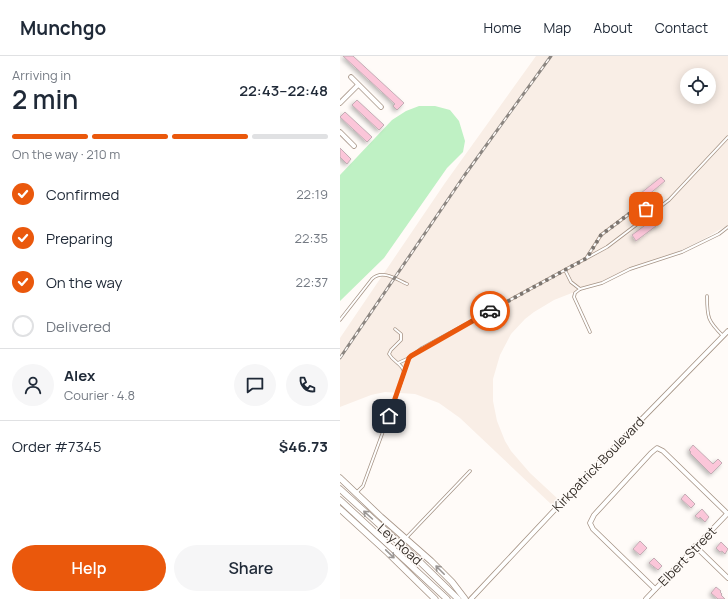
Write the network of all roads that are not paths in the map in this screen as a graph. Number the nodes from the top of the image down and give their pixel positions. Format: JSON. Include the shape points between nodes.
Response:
{"nodes":[{"id":1,"x":350,"y":77,"type":"dead end"},
{"id":2,"x":358,"y":85,"type":"junction"},
{"id":3,"x":340,"y":103,"type":"edge"},
{"id":4,"x":381,"y":107,"type":"dead end"},
{"id":5,"x":340,"y":132,"type":"edge"},
{"id":6,"x":728,"y":137,"type":"edge"},
{"id":7,"x":354,"y":146,"type":"dead end"},
{"id":8,"x":660,"y":207,"type":"junction"},
{"id":9,"x":728,"y":227,"type":"edge"},
{"id":10,"x":587,"y":258,"type":"junction"},
{"id":11,"x":565,"y":270,"type":"junction"},
{"id":12,"x":407,"y":284,"type":"dead end"},
{"id":13,"x":580,"y":289,"type":"junction"},
{"id":14,"x":707,"y":296,"type":"dead end"},
{"id":15,"x":340,"y":320,"type":"edge"},
{"id":16,"x":395,"y":329,"type":"dead end"},
{"id":17,"x":728,"y":331,"type":"edge"},
{"id":18,"x":590,"y":332,"type":"dead end"},
{"id":19,"x":723,"y":336,"type":"junction"},
{"id":20,"x":409,"y":358,"type":"junction"},
{"id":21,"x":398,"y":363,"type":"junction"},
{"id":22,"x":404,"y":373,"type":"junction"},
{"id":23,"x":470,"y":471,"type":"dead end"},
{"id":24,"x":340,"y":478,"type":"edge"},
{"id":25,"x":340,"y":490,"type":"edge"},
{"id":26,"x":356,"y":493,"type":"junction"},
{"id":27,"x":340,"y":500,"type":"edge"},
{"id":28,"x":340,"y":510,"type":"edge"},
{"id":29,"x":728,"y":514,"type":"edge"},
{"id":30,"x":406,"y":538,"type":"junction"},
{"id":31,"x":695,"y":546,"type":"junction"},
{"id":32,"x":728,"y":578,"type":"edge"},
{"id":33,"x":655,"y":589,"type":"junction"},
{"id":34,"x":435,"y":599,"type":"edge"},
{"id":35,"x":446,"y":599,"type":"edge"},
{"id":36,"x":458,"y":599,"type":"edge"},
{"id":37,"x":465,"y":599,"type":"edge"},
{"id":38,"x":471,"y":599,"type":"edge"},
{"id":39,"x":646,"y":599,"type":"edge"}],
"edges":[{"from":1,"to":2,"type":"street"},
{"from":2,"to":3,"type":"street"},
{"from":2,"to":4,"type":"street"},
{"from":5,"to":7,"type":"street"},
{"from":6,"to":8,"type":"lane"},
{"from":8,"to":10,"type":"lane","via":[[607,247]]},
{"from":8,"to":10,"type":"lane","via":[[633,211],[601,235]]},
{"from":9,"to":13,"type":"lane","via":[[682,252]]},
{"from":10,"to":11,"type":"lane"},
{"from":11,"to":13,"type":"lane","via":[[571,282]]},
{"from":11,"to":20,"type":"lane","via":[[422,348]]},
{"from":12,"to":15,"type":"lane","via":[[385,274],[377,275]]},
{"from":13,"to":18,"type":"lane","via":[[574,297]]},
{"from":14,"to":19,"type":"lane","via":[[707,312],[711,323]]},
{"from":16,"to":21,"type":"lane","via":[[401,334],[401,340],[389,352]]},
{"from":17,"to":19,"type":"street","name":"Kirkpatrick Boulevard"},
{"from":19,"to":38,"type":"street","name":"Kirkpatrick Boulevard"},
{"from":20,"to":21,"type":"lane"},
{"from":20,"to":22,"type":"lane"},
{"from":21,"to":22,"type":"lane","via":[[403,367]]},
{"from":22,"to":26,"type":"lane","via":[[363,486]]},
{"from":23,"to":30,"type":"lane"},
{"from":24,"to":26,"type":"main road"},
{"from":36,"to":25,"type":"main road","name":"Ley Road","one_way":true},
{"from":26,"to":30,"type":"main road"},
{"from":27,"to":35,"type":"main road","name":"Ley Road"},
{"from":28,"to":34,"type":"main road","one_way":true},
{"from":29,"to":31,"type":"street","name":"Elbert Street"},
{"from":29,"to":33,"type":"street","via":[[657,448],[594,515],[590,523],[593,529]]},
{"from":37,"to":30,"type":"main road","one_way":true,"via":[[447,577]]},
{"from":31,"to":32,"type":"street"},
{"from":31,"to":33,"type":"street","name":"Elbert Street"},
{"from":33,"to":39,"type":"street","name":"Elbert Street"}]}
